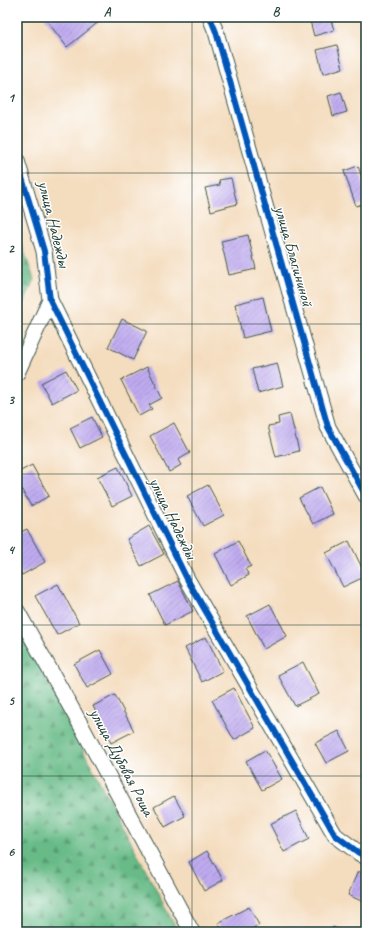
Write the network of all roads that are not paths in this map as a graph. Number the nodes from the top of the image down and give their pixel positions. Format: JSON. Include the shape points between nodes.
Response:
{"nodes":[{"id":1,"x":210,"y":17,"type":"edge"},
{"id":2,"x":17,"y":161,"type":"edge"},
{"id":3,"x":50,"y":300,"type":"junction"},
{"id":4,"x":17,"y":373,"type":"edge"},
{"id":5,"x":366,"y":496,"type":"edge"},
{"id":6,"x":17,"y":611,"type":"edge"},
{"id":7,"x":366,"y":857,"type":"edge"},
{"id":8,"x":192,"y":932,"type":"edge"}],
"edges":[{"from":1,"to":5,"type":"street","name":"улица Благининой","via":[[328,427]]},
{"from":2,"to":3,"type":"street","name":"улица Надежды","via":[[44,251]]},
{"from":3,"to":4,"type":"street"},
{"from":3,"to":7,"type":"street","name":"улица Надежды","via":[[187,579],[335,835]]},
{"from":6,"to":8,"type":"street","name":"улица Дубовая Роща"}]}
